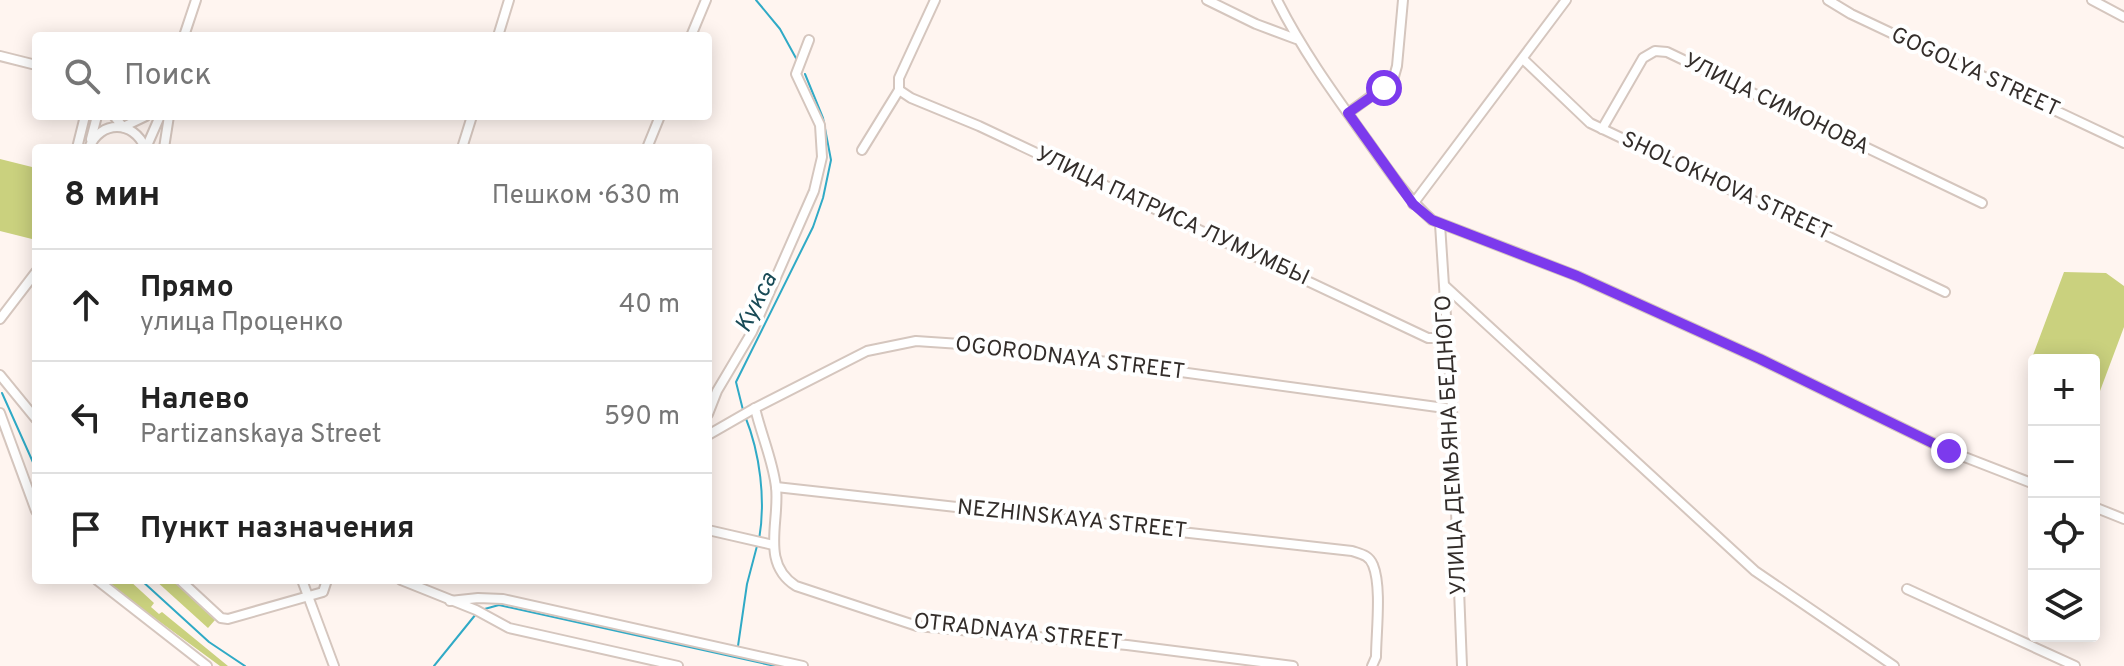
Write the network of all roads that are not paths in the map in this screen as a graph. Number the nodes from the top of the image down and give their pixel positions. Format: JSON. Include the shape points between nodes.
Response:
{"nodes":[{"id":1,"x":196,"y":0,"type":"edge"},
{"id":2,"x":509,"y":0,"type":"edge"},
{"id":3,"x":706,"y":0,"type":"edge"},
{"id":4,"x":935,"y":0,"type":"edge"},
{"id":5,"x":1207,"y":0,"type":"edge"},
{"id":6,"x":1277,"y":0,"type":"edge"},
{"id":7,"x":1403,"y":0,"type":"edge"},
{"id":8,"x":1566,"y":0,"type":"edge"},
{"id":9,"x":1828,"y":0,"type":"edge"},
{"id":10,"x":2092,"y":0,"type":"edge"},
{"id":11,"x":2124,"y":17,"type":"edge"},
{"id":12,"x":185,"y":32,"type":"edge"},
{"id":13,"x":499,"y":32,"type":"edge"},
{"id":14,"x":693,"y":32,"type":"edge"},
{"id":15,"x":1296,"y":39,"type":"junction"},
{"id":16,"x":809,"y":40,"type":"dead end"},
{"id":17,"x":0,"y":49,"type":"edge"},
{"id":18,"x":0,"y":56,"type":"edge"},
{"id":19,"x":1523,"y":59,"type":"junction"},
{"id":20,"x":23,"y":61,"type":"junction"},
{"id":21,"x":32,"y":64,"type":"edge"},
{"id":22,"x":899,"y":90,"type":"junction"},
{"id":23,"x":1348,"y":113,"type":"junction"},
{"id":24,"x":84,"y":120,"type":"edge"},
{"id":25,"x":96,"y":120,"type":"edge"},
{"id":26,"x":117,"y":120,"type":"edge"},
{"id":27,"x":138,"y":120,"type":"edge"},
{"id":28,"x":158,"y":120,"type":"edge"},
{"id":29,"x":168,"y":120,"type":"edge"},
{"id":30,"x":471,"y":120,"type":"edge"},
{"id":31,"x":658,"y":120,"type":"edge"},
{"id":32,"x":123,"y":127,"type":"junction"},
{"id":33,"x":1602,"y":129,"type":"junction"},
{"id":34,"x":2124,"y":143,"type":"edge"},
{"id":35,"x":78,"y":144,"type":"edge"},
{"id":36,"x":90,"y":144,"type":"edge"},
{"id":37,"x":92,"y":144,"type":"edge"},
{"id":38,"x":144,"y":144,"type":"edge"},
{"id":39,"x":148,"y":144,"type":"edge"},
{"id":40,"x":165,"y":144,"type":"edge"},
{"id":41,"x":463,"y":144,"type":"edge"},
{"id":42,"x":649,"y":144,"type":"edge"},
{"id":43,"x":862,"y":150,"type":"dead end"},
{"id":44,"x":1982,"y":203,"type":"dead end"},
{"id":45,"x":1413,"y":204,"type":"junction"},
{"id":46,"x":1440,"y":224,"type":"junction"},
{"id":47,"x":32,"y":277,"type":"edge"},
{"id":48,"x":1445,"y":286,"type":"junction"},
{"id":49,"x":1945,"y":292,"type":"dead end"},
{"id":50,"x":0,"y":319,"type":"edge"},
{"id":51,"x":1446,"y":338,"type":"junction"},
{"id":52,"x":0,"y":375,"type":"edge"},
{"id":53,"x":712,"y":404,"type":"edge"},
{"id":54,"x":1452,"y":409,"type":"junction"},
{"id":55,"x":752,"y":410,"type":"junction"},
{"id":56,"x":0,"y":413,"type":"edge"},
{"id":57,"x":32,"y":414,"type":"edge"},
{"id":58,"x":712,"y":433,"type":"edge"},
{"id":59,"x":2028,"y":482,"type":"edge"},
{"id":60,"x":776,"y":487,"type":"junction"},
{"id":61,"x":32,"y":500,"type":"edge"},
{"id":62,"x":2100,"y":509,"type":"edge"},
{"id":63,"x":2124,"y":519,"type":"edge"},
{"id":64,"x":712,"y":531,"type":"edge"},
{"id":65,"x":773,"y":545,"type":"junction"},
{"id":66,"x":102,"y":584,"type":"edge"},
{"id":67,"x":184,"y":584,"type":"edge"},
{"id":68,"x":304,"y":584,"type":"edge"},
{"id":69,"x":326,"y":584,"type":"edge"},
{"id":70,"x":410,"y":584,"type":"edge"},
{"id":71,"x":1907,"y":589,"type":"dead end"},
{"id":72,"x":308,"y":596,"type":"junction"},
{"id":73,"x":450,"y":601,"type":"junction"},
{"id":74,"x":207,"y":666,"type":"edge"},
{"id":75,"x":334,"y":666,"type":"edge"},
{"id":76,"x":678,"y":666,"type":"edge"},
{"id":77,"x":803,"y":666,"type":"edge"},
{"id":78,"x":1293,"y":666,"type":"edge"},
{"id":79,"x":1372,"y":666,"type":"edge"},
{"id":80,"x":1462,"y":666,"type":"edge"},
{"id":81,"x":1894,"y":666,"type":"edge"},
{"id":82,"x":2075,"y":666,"type":"edge"}],
"edges":[{"from":1,"to":12,"type":"street"},
{"from":2,"to":13,"type":"street"},
{"from":3,"to":14,"type":"street"},
{"from":4,"to":22,"type":"street","via":[[899,78]]},
{"from":5,"to":15,"type":"street"},
{"from":6,"to":15,"type":"street"},
{"from":7,"to":23,"type":"street","via":[[1393,80]]},
{"from":8,"to":19,"type":"street"},
{"from":9,"to":34,"type":"street","name":"GOGOLYA STREET"},
{"from":10,"to":11,"type":"street"},
{"from":15,"to":23,"type":"street"},
{"from":16,"to":53,"type":"street","via":[[796,74],[820,125],[822,157],[814,191],[752,332]]},
{"from":17,"to":20,"type":"street"},
{"from":18,"to":20,"type":"street"},
{"from":19,"to":33,"type":"street","name":"SHOLOKHOVA STREET"},
{"from":19,"to":45,"type":"street"},
{"from":20,"to":21,"type":"street"},
{"from":22,"to":43,"type":"street"},
{"from":22,"to":51,"type":"street","name":"УЛИЦА ПАТРИСА ЛУМУМБЫ","via":[[1428,338]]},
{"from":23,"to":45,"type":"street"},
{"from":24,"to":35,"type":"street"},
{"from":25,"to":36,"type":"street"},
{"from":26,"to":32,"type":"street"},
{"from":27,"to":32,"type":"street"},
{"from":28,"to":39,"type":"street"},
{"from":29,"to":40,"type":"street"},
{"from":30,"to":41,"type":"street"},
{"from":31,"to":42,"type":"street"},
{"from":32,"to":37,"type":"street","via":[[102,131]]},
{"from":32,"to":38,"type":"street"},
{"from":33,"to":44,"type":"street","name":"УЛИЦА СИМОНОВА","via":[[1643,58],[1667,52]]},
{"from":33,"to":49,"type":"street","name":"SHOLOKHOVA STREET"},
{"from":45,"to":46,"type":"street"},
{"from":46,"to":48,"type":"street","name":"УЛИЦА ДЕМЬЯНА БЕДНОГО"},
{"from":46,"to":59,"type":"street","via":[[1577,276],[1949,451]]},
{"from":47,"to":50,"type":"street"},
{"from":48,"to":51,"type":"street","name":"УЛИЦА ДЕМЬЯНА БЕДНОГО"},
{"from":48,"to":81,"type":"street","via":[[1755,571]]},
{"from":51,"to":54,"type":"street","name":"УЛИЦА ДЕМЬЯНА БЕДНОГО"},
{"from":52,"to":57,"type":"street"},
{"from":54,"to":55,"type":"street","name":"OGORODNAYA STREET","via":[[990,346],[916,341],[867,351]]},
{"from":54,"to":80,"type":"street","name":"УЛИЦА ДЕМЬЯНА БЕДНОГО"},
{"from":55,"to":58,"type":"street","name":"OGORODNAYA STREET"},
{"from":55,"to":60,"type":"street"},
{"from":56,"to":61,"type":"street"},
{"from":60,"to":65,"type":"street"},
{"from":60,"to":79,"type":"street","name":"NEZHINSKAYA STREET","via":[[1352,551],[1366,556],[1373,566],[1377,591]]},
{"from":62,"to":63,"type":"street"},
{"from":64,"to":65,"type":"street"},
{"from":65,"to":78,"type":"street","name":"OTRADNAYA STREET","via":[[778,565],[796,586],[917,626]]},
{"from":66,"to":74,"type":"street"},
{"from":67,"to":72,"type":"street","via":[[228,619]]},
{"from":68,"to":72,"type":"street"},
{"from":69,"to":72,"type":"street","via":[[323,592]]},
{"from":70,"to":73,"type":"street"},
{"from":71,"to":82,"type":"street"},
{"from":72,"to":75,"type":"street"},
{"from":73,"to":76,"type":"street","via":[[509,628]]},
{"from":73,"to":77,"type":"street","via":[[503,599]]}]}
